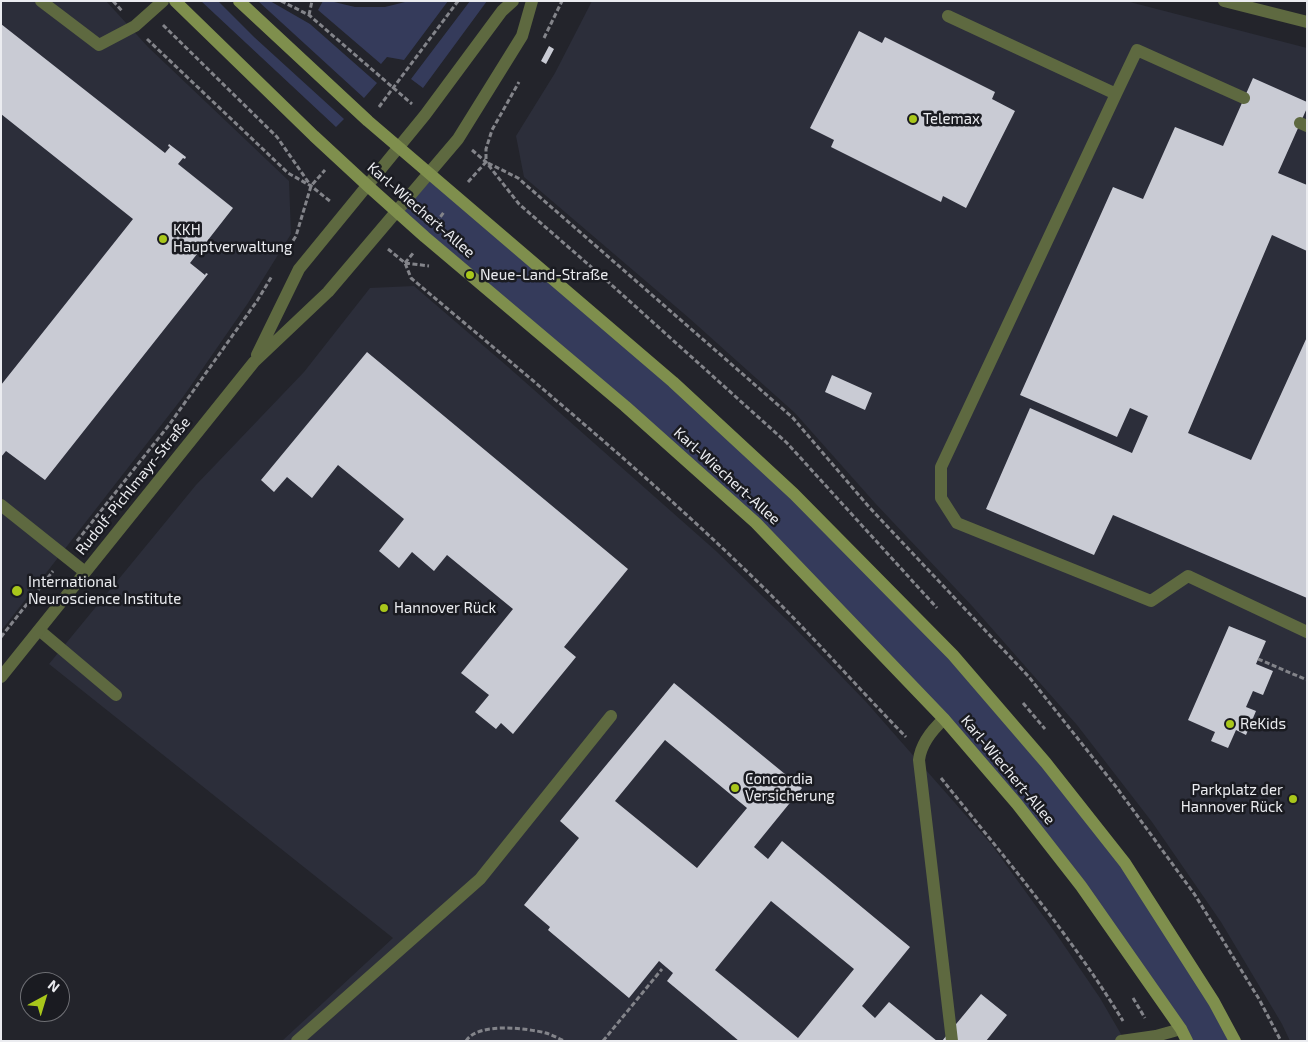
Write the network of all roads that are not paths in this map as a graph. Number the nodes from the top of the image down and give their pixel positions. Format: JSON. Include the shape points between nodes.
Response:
{"nodes":[{"id":1,"x":41,"y":1,"type":"edge"},
{"id":2,"x":163,"y":1,"type":"edge"},
{"id":3,"x":175,"y":1,"type":"edge"},
{"id":4,"x":239,"y":1,"type":"edge"},
{"id":5,"x":512,"y":1,"type":"edge"},
{"id":6,"x":532,"y":1,"type":"edge"},
{"id":7,"x":1224,"y":1,"type":"edge"},
{"id":8,"x":948,"y":16,"type":"dead end"},
{"id":9,"x":1307,"y":22,"type":"edge"},
{"id":10,"x":1116,"y":94,"type":"junction"},
{"id":11,"x":1244,"y":98,"type":"dead end"},
{"id":12,"x":399,"y":147,"type":"junction"},
{"id":13,"x":430,"y":174,"type":"junction"},
{"id":14,"x":368,"y":186,"type":"junction"},
{"id":15,"x":396,"y":211,"type":"junction"},
{"id":16,"x":254,"y":362,"type":"junction"},
{"id":17,"x":1,"y":506,"type":"edge"},
{"id":18,"x":85,"y":572,"type":"junction"},
{"id":19,"x":38,"y":630,"type":"junction"},
{"id":20,"x":1307,"y":632,"type":"edge"},
{"id":21,"x":1,"y":678,"type":"edge"},
{"id":22,"x":116,"y":695,"type":"dead end"},
{"id":23,"x":610,"y":716,"type":"dead end"},
{"id":24,"x":944,"y":719,"type":"junction"},
{"id":25,"x":1184,"y":1035,"type":"edge"},
{"id":26,"x":1134,"y":1040,"type":"edge"},
{"id":27,"x":297,"y":1041,"type":"edge"},
{"id":28,"x":952,"y":1041,"type":"edge"},
{"id":29,"x":1121,"y":1041,"type":"edge"},
{"id":30,"x":1235,"y":1041,"type":"edge"}],
"edges":[{"from":1,"to":2,"type":"street","via":[[99,45],[135,26]]},
{"from":3,"to":14,"type":"main road","name":"Karl-Wiechert-Allee"},
{"from":4,"to":12,"type":"main road","name":"Karl-Wiechert-Allee"},
{"from":5,"to":12,"type":"street"},
{"from":6,"to":13,"type":"street","via":[[522,36],[458,139]]},
{"from":7,"to":9,"type":"street"},
{"from":8,"to":10,"type":"street"},
{"from":10,"to":11,"type":"street","via":[[1137,50]]},
{"from":10,"to":20,"type":"street","via":[[941,467],[941,498],[957,523],[1151,601],[1188,576]]},
{"from":12,"to":13,"type":"main road","name":"Karl-Wiechert-Allee"},
{"from":12,"to":14,"type":"street","name":"Rudolf-Pichlmayr-Straße"},
{"from":13,"to":15,"type":"street"},
{"from":13,"to":30,"type":"main road","name":"Karl-Wiechert-Allee","via":[[672,382],[794,494],[953,655],[1046,763],[1125,863],[1214,1002]]},
{"from":14,"to":15,"type":"main road","name":"Karl-Wiechert-Allee"},
{"from":14,"to":16,"type":"street","name":"Rudolf-Pichlmayr-Straße","via":[[299,269]]},
{"from":15,"to":16,"type":"street","name":"Rudolf-Pichlmayr-Straße","via":[[328,292]]},
{"from":15,"to":24,"type":"main road","name":"Karl-Wiechert-Allee","via":[[756,523]]},
{"from":16,"to":18,"type":"street","name":"Rudolf-Pichlmayr-Straße"},
{"from":17,"to":18,"type":"street"},
{"from":18,"to":19,"type":"street","name":"Rudolf-Pichlmayr-Straße"},
{"from":19,"to":21,"type":"street","name":"Rudolf-Pichlmayr-Straße"},
{"from":19,"to":22,"type":"street"},
{"from":23,"to":27,"type":"street","via":[[480,879]]},
{"from":24,"to":25,"type":"main road","name":"Karl-Wiechert-Allee","via":[[1017,804],[1081,886]]},
{"from":24,"to":28,"type":"street","via":[[930,732],[919,760]]},
{"from":25,"to":26,"type":"street"},
{"from":26,"to":29,"type":"street"}]}
